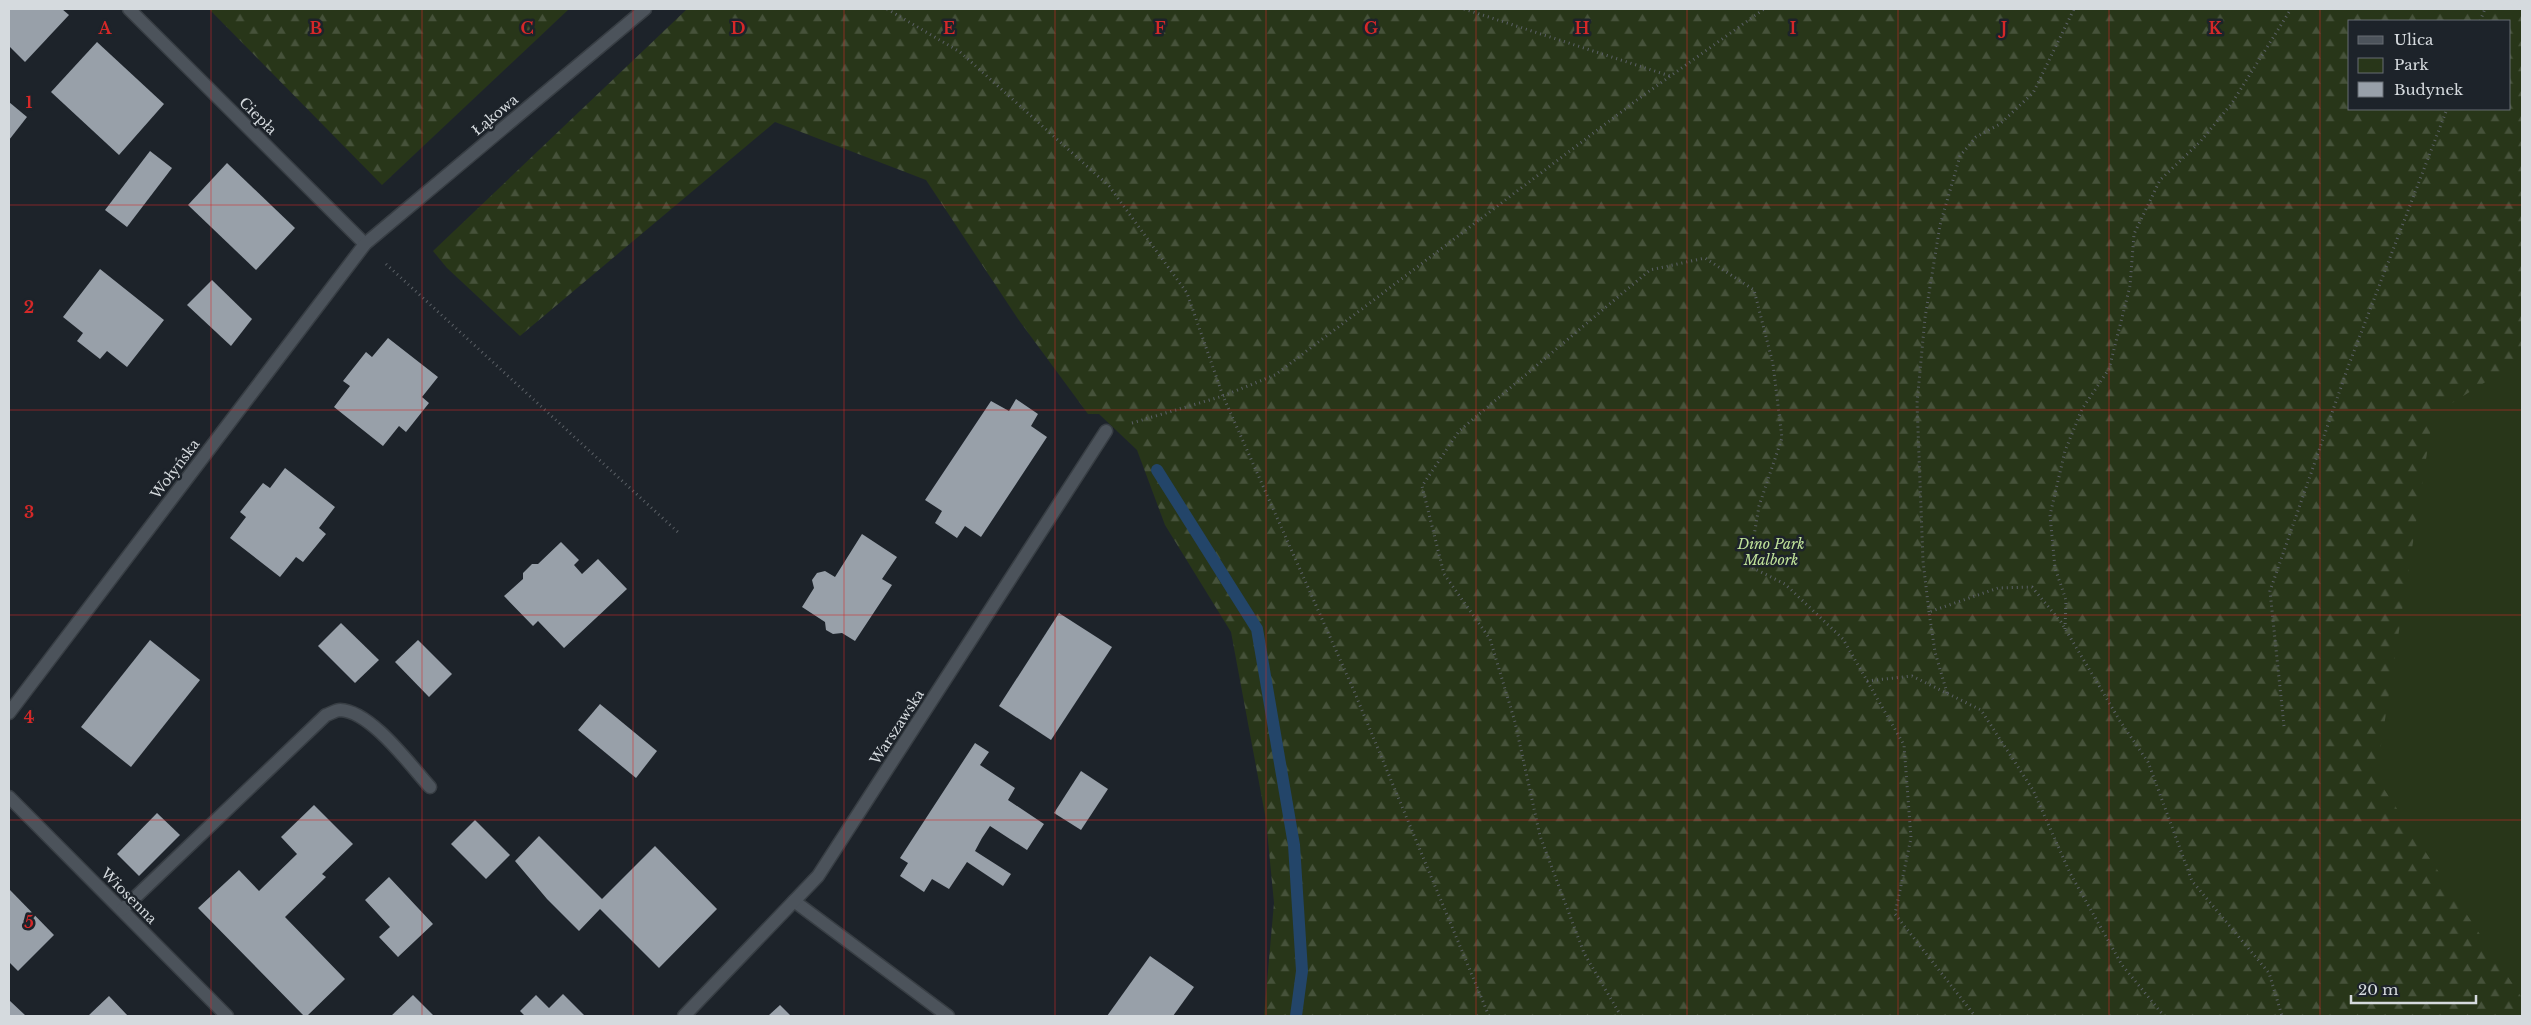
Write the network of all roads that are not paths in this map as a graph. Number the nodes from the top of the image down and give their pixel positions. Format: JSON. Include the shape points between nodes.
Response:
{"nodes":[{"id":1,"x":129,"y":9,"type":"edge"},
{"id":2,"x":645,"y":9,"type":"edge"},
{"id":3,"x":365,"y":244,"type":"junction"},
{"id":4,"x":1106,"y":431,"type":"road end"},
{"id":5,"x":9,"y":713,"type":"edge"},
{"id":6,"x":430,"y":786,"type":"dead end"},
{"id":7,"x":9,"y":797,"type":"edge"},
{"id":8,"x":794,"y":901,"type":"junction"},
{"id":9,"x":122,"y":910,"type":"junction"},
{"id":10,"x":227,"y":1016,"type":"edge"},
{"id":11,"x":684,"y":1016,"type":"edge"},
{"id":12,"x":948,"y":1016,"type":"edge"}],
"edges":[{"from":1,"to":3,"type":"street","name":"Ciepła"},
{"from":2,"to":3,"type":"street","name":"Łąkowa"},
{"from":3,"to":5,"type":"street","name":"Wołyńska"},
{"from":4,"to":8,"type":"street","name":"Warszawska","via":[[818,876]]},
{"from":6,"to":9,"type":"street","via":[[390,742],[356,714],[339,710],[326,715]]},
{"from":7,"to":9,"type":"street","name":"Wiosenna"},
{"from":8,"to":11,"type":"street","name":"Warszawska"},
{"from":8,"to":12,"type":"street"},
{"from":9,"to":10,"type":"street","name":"Wiosenna"}]}
